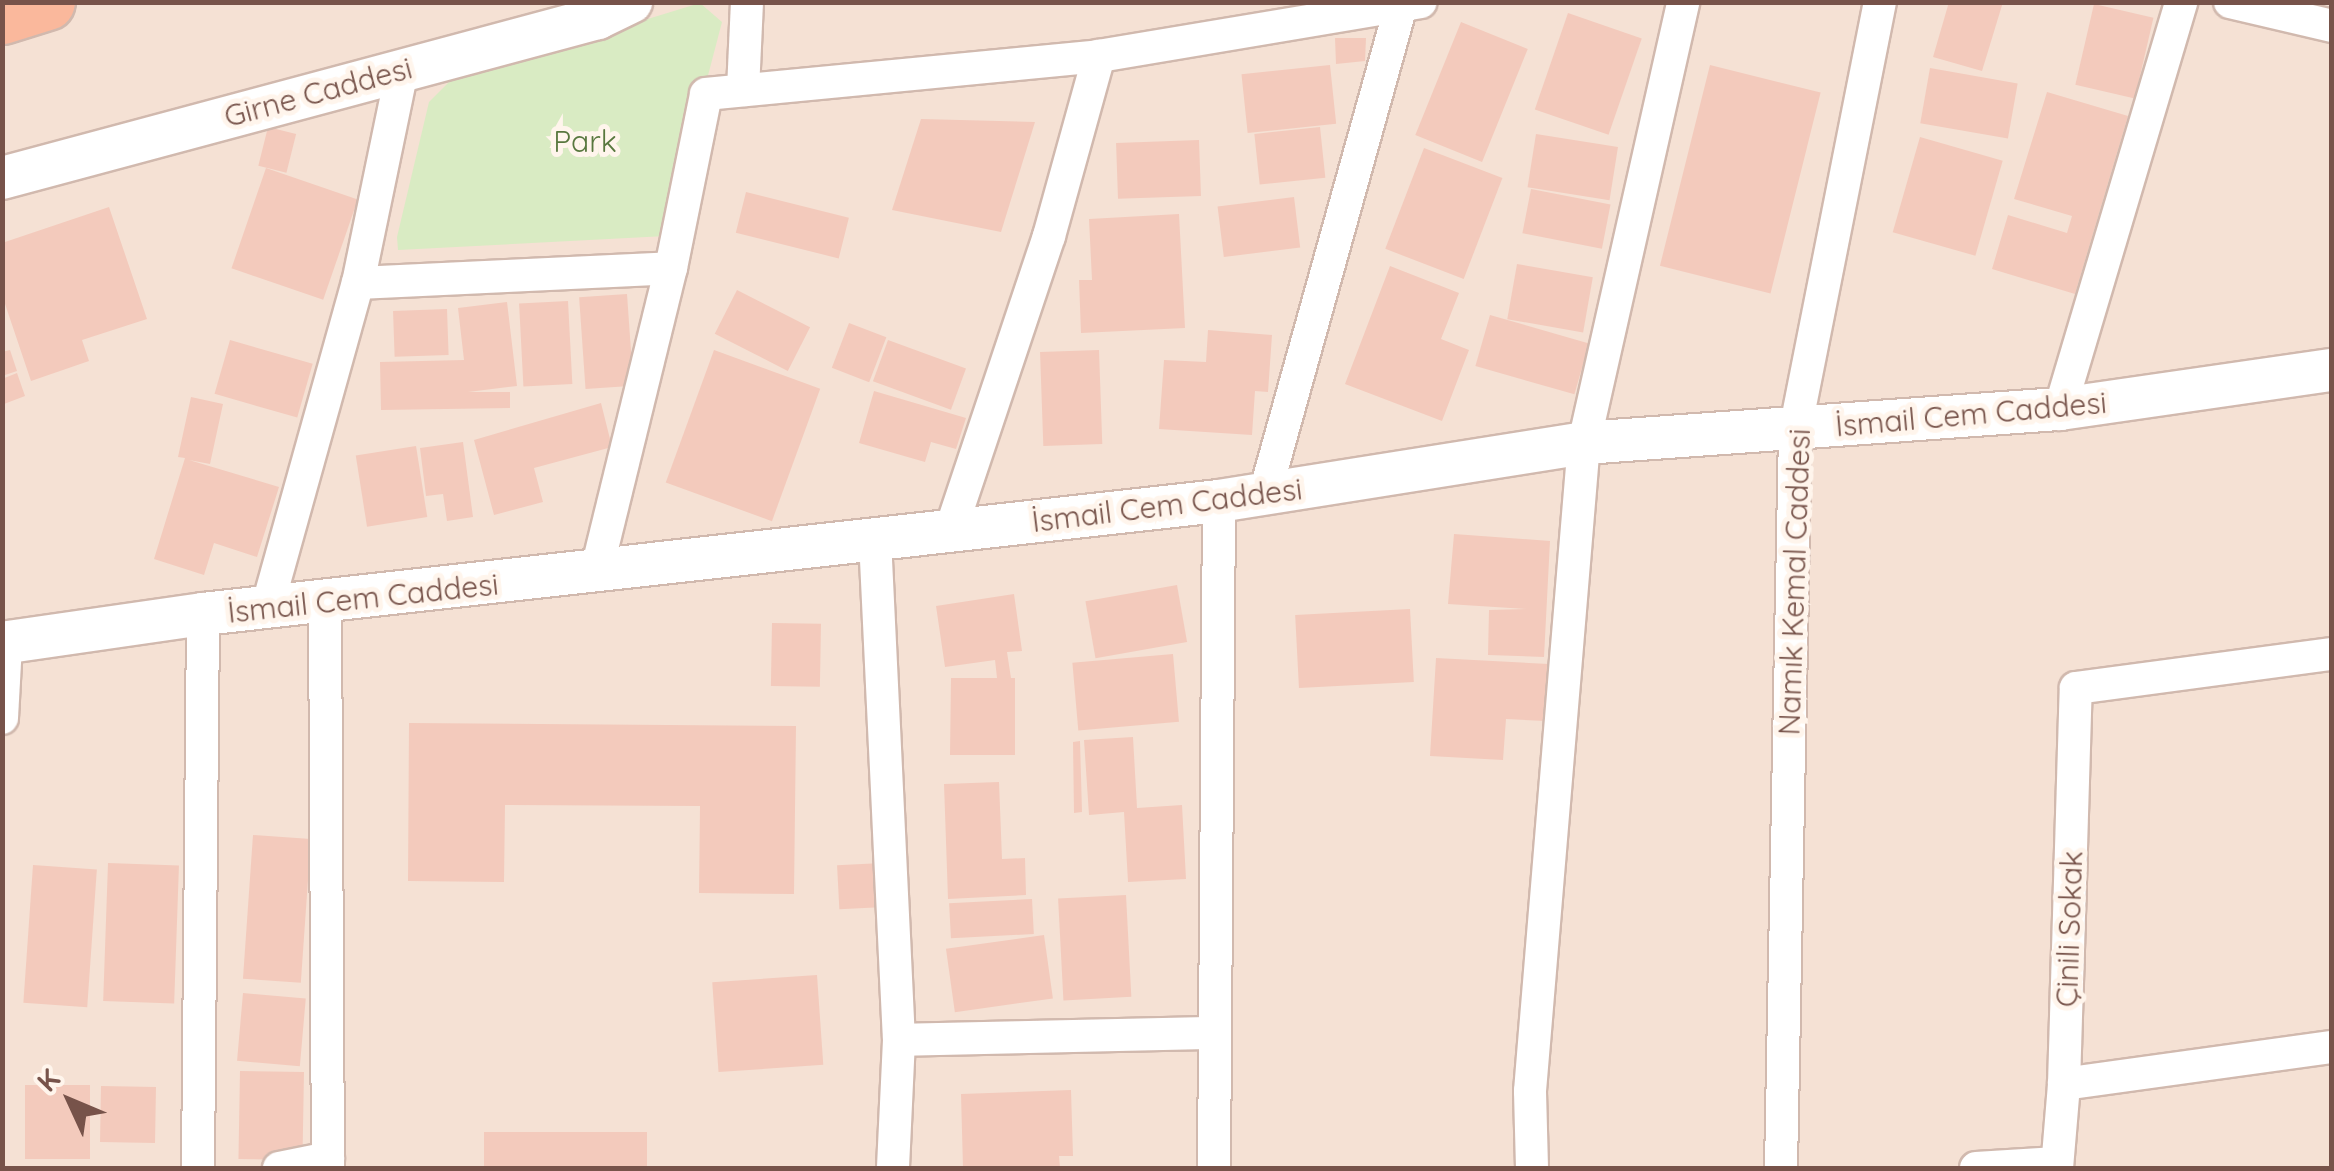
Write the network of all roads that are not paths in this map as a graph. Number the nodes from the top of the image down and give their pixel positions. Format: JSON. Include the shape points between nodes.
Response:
{"nodes":[{"id":1,"x":47,"y":2,"type":"edge"},
{"id":2,"x":631,"y":2,"type":"edge"},
{"id":3,"x":747,"y":2,"type":"edge"},
{"id":4,"x":1683,"y":2,"type":"edge"},
{"id":5,"x":1880,"y":2,"type":"edge"},
{"id":6,"x":2181,"y":2,"type":"edge"},
{"id":7,"x":2230,"y":2,"type":"edge"},
{"id":8,"x":1408,"y":3,"type":"edge"},
{"id":9,"x":2,"y":16,"type":"edge"},
{"id":10,"x":2332,"y":26,"type":"edge"},
{"id":11,"x":1098,"y":56,"type":"junction"},
{"id":12,"x":402,"y":70,"type":"junction"},
{"id":13,"x":743,"y":90,"type":"junction"},
{"id":14,"x":2,"y":178,"type":"edge"},
{"id":15,"x":672,"y":268,"type":"junction"},
{"id":16,"x":358,"y":283,"type":"junction"},
{"id":17,"x":2332,"y":370,"type":"edge"},
{"id":18,"x":2060,"y":408,"type":"junction"},
{"id":19,"x":1795,"y":431,"type":"junction"},
{"id":20,"x":1584,"y":443,"type":"junction"},
{"id":21,"x":1265,"y":493,"type":"junction"},
{"id":22,"x":1219,"y":501,"type":"junction"},
{"id":23,"x":950,"y":532,"type":"junction"},
{"id":24,"x":875,"y":538,"type":"junction"},
{"id":25,"x":596,"y":573,"type":"junction"},
{"id":26,"x":324,"y":601,"type":"junction"},
{"id":27,"x":267,"y":608,"type":"junction"},
{"id":28,"x":204,"y":614,"type":"junction"},
{"id":29,"x":4,"y":643,"type":"edge"},
{"id":30,"x":2332,"y":654,"type":"edge"},
{"id":31,"x":2,"y":718,"type":"edge"},
{"id":32,"x":1214,"y":1033,"type":"junction"},
{"id":33,"x":898,"y":1040,"type":"junction"},
{"id":34,"x":2332,"y":1047,"type":"edge"},
{"id":35,"x":2064,"y":1084,"type":"junction"},
{"id":36,"x":328,"y":1163,"type":"edge"},
{"id":37,"x":2057,"y":1166,"type":"edge"},
{"id":38,"x":198,"y":1168,"type":"edge"},
{"id":39,"x":279,"y":1168,"type":"edge"},
{"id":40,"x":893,"y":1168,"type":"edge"},
{"id":41,"x":1214,"y":1168,"type":"edge"},
{"id":42,"x":1532,"y":1168,"type":"edge"},
{"id":43,"x":1780,"y":1168,"type":"edge"},
{"id":44,"x":1976,"y":1168,"type":"edge"}],
"edges":[{"from":1,"to":9,"type":"highway"},
{"from":2,"to":12,"type":"street","name":"Girne Caddesi","via":[[598,18]]},
{"from":3,"to":13,"type":"street"},
{"from":4,"to":20,"type":"street"},
{"from":5,"to":19,"type":"street","name":"Namık Kemal Caddesi"},
{"from":6,"to":18,"type":"street"},
{"from":7,"to":10,"type":"street"},
{"from":8,"to":11,"type":"street"},
{"from":8,"to":21,"type":"street"},
{"from":11,"to":13,"type":"street"},
{"from":11,"to":23,"type":"street","via":[[1049,236]]},
{"from":12,"to":14,"type":"street","name":"Girne Caddesi"},
{"from":12,"to":16,"type":"street"},
{"from":13,"to":15,"type":"street","via":[[706,94]]},
{"from":15,"to":16,"type":"street"},
{"from":15,"to":25,"type":"street"},
{"from":16,"to":27,"type":"street"},
{"from":17,"to":18,"type":"street","name":"İsmail Cem Caddesi"},
{"from":18,"to":19,"type":"street","name":"İsmail Cem Caddesi"},
{"from":19,"to":20,"type":"street","name":"İsmail Cem Caddesi"},
{"from":19,"to":43,"type":"street","name":"Namık Kemal Caddesi"},
{"from":20,"to":21,"type":"street","name":"İsmail Cem Caddesi"},
{"from":20,"to":42,"type":"street","via":[[1530,1091]]},
{"from":21,"to":22,"type":"street","name":"İsmail Cem Caddesi"},
{"from":22,"to":23,"type":"street","name":"İsmail Cem Caddesi"},
{"from":22,"to":32,"type":"street"},
{"from":23,"to":24,"type":"street","name":"İsmail Cem Caddesi"},
{"from":24,"to":25,"type":"street","name":"İsmail Cem Caddesi"},
{"from":24,"to":33,"type":"street"},
{"from":25,"to":26,"type":"street","name":"İsmail Cem Caddesi"},
{"from":26,"to":27,"type":"street","name":"İsmail Cem Caddesi"},
{"from":26,"to":36,"type":"street"},
{"from":27,"to":28,"type":"street","name":"İsmail Cem Caddesi"},
{"from":28,"to":29,"type":"street","name":"İsmail Cem Caddesi"},
{"from":28,"to":38,"type":"street"},
{"from":29,"to":31,"type":"street"},
{"from":30,"to":35,"type":"street","name":"Çinili Sokak","via":[[2076,688]]},
{"from":32,"to":33,"type":"street"},
{"from":32,"to":41,"type":"street"},
{"from":33,"to":40,"type":"street"},
{"from":34,"to":35,"type":"street"},
{"from":35,"to":37,"type":"street","name":"Çinili Sokak"},
{"from":36,"to":39,"type":"street"},
{"from":37,"to":44,"type":"street"}]}
